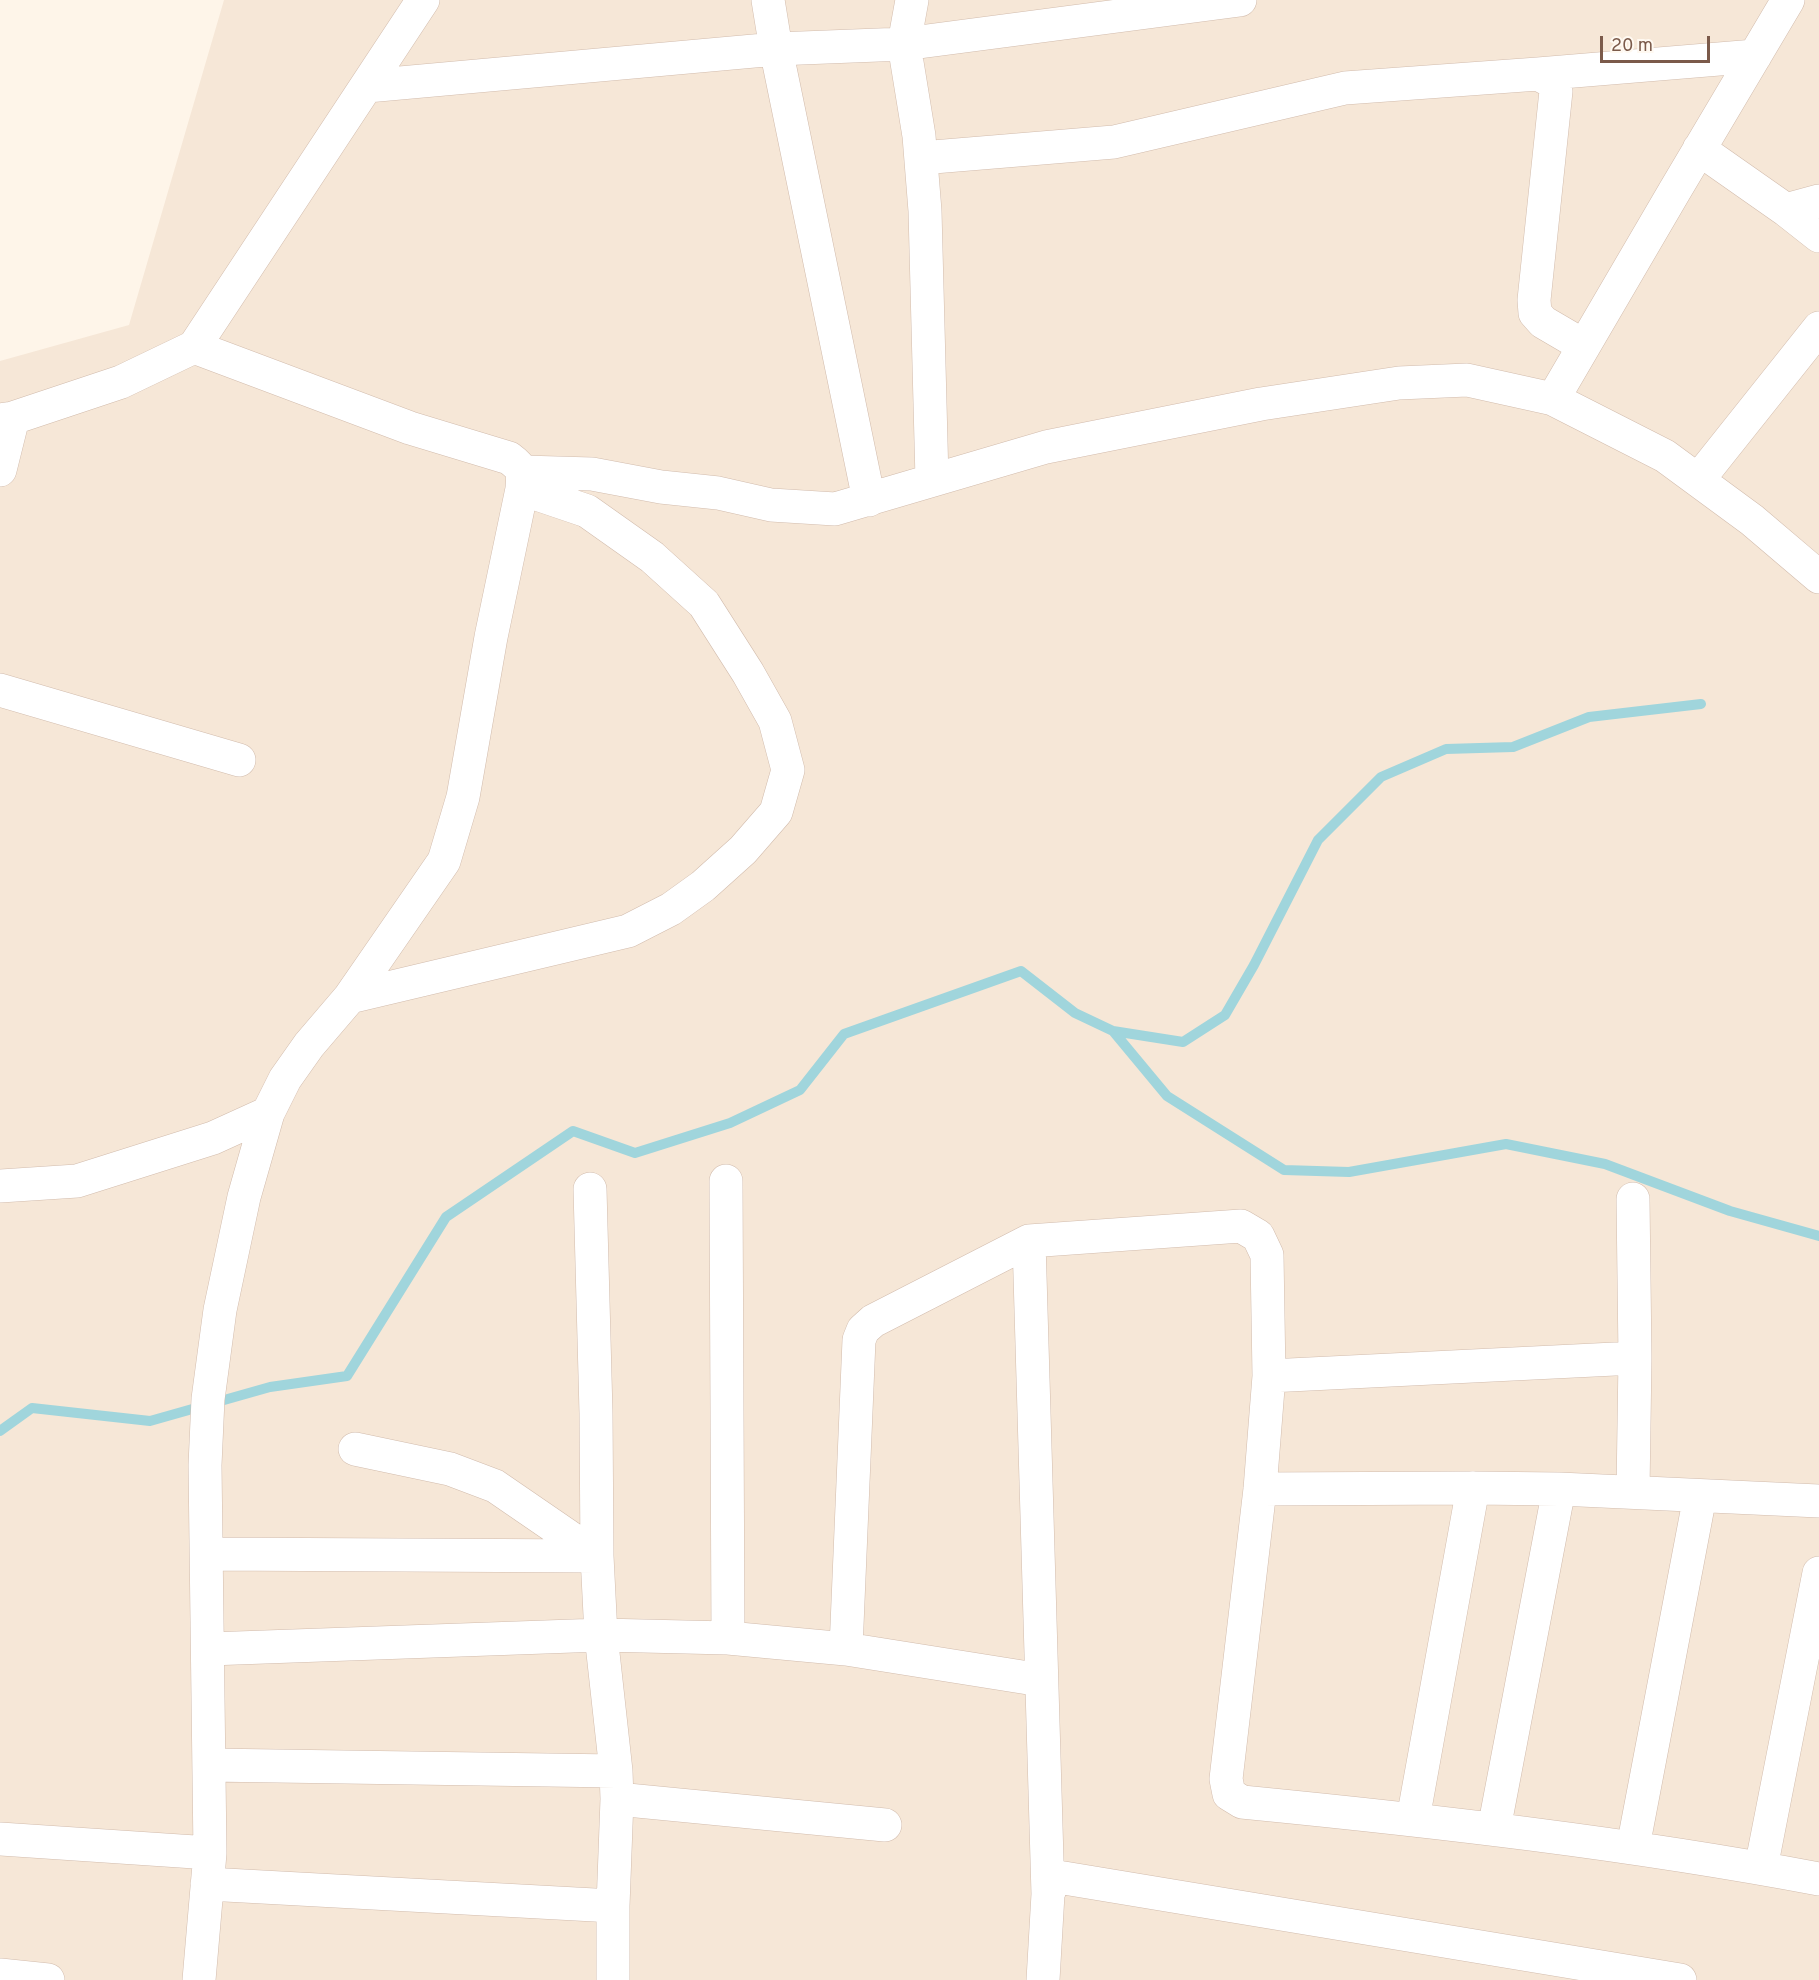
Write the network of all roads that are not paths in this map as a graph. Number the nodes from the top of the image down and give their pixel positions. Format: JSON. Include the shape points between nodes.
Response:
{"nodes":[{"id":1,"x":423,"y":0,"type":"edge"},
{"id":2,"x":768,"y":0,"type":"edge"},
{"id":3,"x":912,"y":0,"type":"edge"},
{"id":4,"x":1240,"y":0,"type":"edge"},
{"id":5,"x":1788,"y":0,"type":"edge"},
{"id":6,"x":1176,"y":4,"type":"edge"},
{"id":7,"x":904,"y":45,"type":"junction"},
{"id":8,"x":776,"y":49,"type":"junction"},
{"id":9,"x":1755,"y":56,"type":"junction"},
{"id":10,"x":1538,"y":74,"type":"junction"},
{"id":11,"x":367,"y":86,"type":"junction"},
{"id":12,"x":1699,"y":149,"type":"junction"},
{"id":13,"x":921,"y":158,"type":"junction"},
{"id":14,"x":1819,"y":201,"type":"edge"},
{"id":15,"x":1786,"y":210,"type":"junction"},
{"id":16,"x":1819,"y":236,"type":"edge"},
{"id":17,"x":1819,"y":328,"type":"edge"},
{"id":18,"x":1584,"y":346,"type":"junction"},
{"id":19,"x":195,"y":347,"type":"junction"},
{"id":20,"x":1553,"y":399,"type":"junction"},
{"id":21,"x":7,"y":419,"type":"edge"},
{"id":22,"x":0,"y":470,"type":"edge"},
{"id":23,"x":932,"y":480,"type":"junction"},
{"id":24,"x":1698,"y":480,"type":"junction"},
{"id":25,"x":523,"y":481,"type":"junction"},
{"id":26,"x":869,"y":500,"type":"junction"},
{"id":27,"x":1815,"y":567,"type":"edge"},
{"id":28,"x":0,"y":690,"type":"edge"},
{"id":29,"x":238,"y":760,"type":"dead end"},
{"id":30,"x":350,"y":997,"type":"junction"},
{"id":31,"x":268,"y":1113,"type":"junction"},
{"id":32,"x":726,"y":1181,"type":"dead end"},
{"id":33,"x":0,"y":1186,"type":"edge"},
{"id":34,"x":590,"y":1189,"type":"dead end"},
{"id":35,"x":1633,"y":1199,"type":"dead end"},
{"id":36,"x":1029,"y":1241,"type":"junction"},
{"id":37,"x":1635,"y":1358,"type":"junction"},
{"id":38,"x":1269,"y":1376,"type":"junction"},
{"id":39,"x":355,"y":1449,"type":"dead end"},
{"id":40,"x":1473,"y":1488,"type":"junction"},
{"id":41,"x":1260,"y":1489,"type":"junction"},
{"id":42,"x":1559,"y":1489,"type":"junction"},
{"id":43,"x":1633,"y":1491,"type":"junction"},
{"id":44,"x":1700,"y":1496,"type":"junction"},
{"id":45,"x":1819,"y":1501,"type":"edge"},
{"id":46,"x":207,"y":1554,"type":"junction"},
{"id":47,"x":597,"y":1556,"type":"junction"},
{"id":48,"x":1819,"y":1573,"type":"edge"},
{"id":49,"x":601,"y":1635,"type":"junction"},
{"id":50,"x":728,"y":1638,"type":"junction"},
{"id":51,"x":209,"y":1649,"type":"junction"},
{"id":52,"x":846,"y":1649,"type":"junction"},
{"id":53,"x":1041,"y":1680,"type":"junction"},
{"id":54,"x":209,"y":1765,"type":"junction"},
{"id":55,"x":616,"y":1785,"type":"junction"},
{"id":56,"x":1413,"y":1819,"type":"junction"},
{"id":57,"x":885,"y":1825,"type":"dead end"},
{"id":58,"x":1494,"y":1829,"type":"junction"},
{"id":59,"x":0,"y":1839,"type":"edge"},
{"id":60,"x":1633,"y":1848,"type":"junction"},
{"id":61,"x":1761,"y":1868,"type":"junction"},
{"id":62,"x":209,"y":1869,"type":"junction"},
{"id":63,"x":1819,"y":1879,"type":"edge"},
{"id":64,"x":1048,"y":1894,"type":"junction"},
{"id":65,"x":613,"y":1906,"type":"junction"},
{"id":66,"x":0,"y":1975,"type":"edge"},
{"id":67,"x":48,"y":1980,"type":"edge"},
{"id":68,"x":199,"y":1980,"type":"edge"},
{"id":69,"x":613,"y":1980,"type":"edge"},
{"id":70,"x":1043,"y":1980,"type":"edge"},
{"id":71,"x":1680,"y":1980,"type":"edge"}],
"edges":[{"from":1,"to":11,"type":"street"},
{"from":2,"to":8,"type":"street"},
{"from":3,"to":7,"type":"street"},
{"from":4,"to":6,"type":"street"},
{"from":5,"to":9,"type":"street"},
{"from":6,"to":7,"type":"street"},
{"from":7,"to":8,"type":"street"},
{"from":7,"to":13,"type":"street"},
{"from":8,"to":11,"type":"street"},
{"from":8,"to":26,"type":"street"},
{"from":9,"to":10,"type":"street"},
{"from":9,"to":12,"type":"street"},
{"from":10,"to":13,"type":"street","via":[[1345,88],[1114,142]]},
{"from":10,"to":18,"type":"street","via":[[1553,82],[1556,91],[1535,313]]},
{"from":11,"to":19,"type":"street"},
{"from":12,"to":15,"type":"street"},
{"from":12,"to":18,"type":"street"},
{"from":13,"to":23,"type":"street"},
{"from":14,"to":15,"type":"street"},
{"from":15,"to":16,"type":"street"},
{"from":17,"to":24,"type":"street"},
{"from":18,"to":20,"type":"street"},
{"from":19,"to":21,"type":"street","via":[[121,382]]},
{"from":19,"to":25,"type":"street","via":[[410,428],[509,458],[518,464]]},
{"from":20,"to":23,"type":"street","via":[[1467,380],[1399,383],[1261,404],[1047,447]]},
{"from":20,"to":24,"type":"street","via":[[1665,456]]},
{"from":21,"to":22,"type":"street"},
{"from":23,"to":26,"type":"street"},
{"from":24,"to":27,"type":"street"},
{"from":25,"to":26,"type":"street","via":[[592,474],[771,505],[835,509]]},
{"from":25,"to":30,"type":"street","via":[[463,797],[444,861]]},
{"from":25,"to":30,"type":"street","via":[[586,511],[652,557],[704,604],[775,721],[788,770],[776,812],[743,850],[703,886],[671,909],[628,931]]},
{"from":28,"to":29,"type":"street"},
{"from":30,"to":31,"type":"street","via":[[309,1045]]},
{"from":31,"to":33,"type":"street","via":[[213,1138],[76,1181]]},
{"from":31,"to":46,"type":"street","via":[[244,1197],[220,1310],[208,1399]]},
{"from":32,"to":50,"type":"street"},
{"from":34,"to":47,"type":"street"},
{"from":35,"to":37,"type":"street"},
{"from":36,"to":38,"type":"street","via":[[1241,1226],[1258,1236],[1267,1255]]},
{"from":36,"to":52,"type":"street","via":[[873,1321],[863,1330]]},
{"from":36,"to":53,"type":"street"},
{"from":37,"to":38,"type":"street"},
{"from":37,"to":43,"type":"street"},
{"from":38,"to":41,"type":"street"},
{"from":39,"to":47,"type":"street","via":[[450,1469],[495,1486]]},
{"from":40,"to":41,"type":"street"},
{"from":40,"to":42,"type":"street"},
{"from":40,"to":56,"type":"street"},
{"from":41,"to":56,"type":"street","via":[[1226,1779],[1229,1794],[1242,1802]]},
{"from":42,"to":43,"type":"street"},
{"from":42,"to":58,"type":"street"},
{"from":43,"to":44,"type":"street"},
{"from":44,"to":45,"type":"street"},
{"from":44,"to":60,"type":"street"},
{"from":46,"to":47,"type":"street"},
{"from":46,"to":51,"type":"street"},
{"from":47,"to":49,"type":"street"},
{"from":48,"to":61,"type":"street"},
{"from":49,"to":50,"type":"street"},
{"from":49,"to":51,"type":"street"},
{"from":49,"to":55,"type":"street"},
{"from":50,"to":52,"type":"street"},
{"from":51,"to":54,"type":"street"},
{"from":52,"to":53,"type":"street"},
{"from":53,"to":64,"type":"street"},
{"from":54,"to":55,"type":"street"},
{"from":54,"to":62,"type":"street"},
{"from":55,"to":57,"type":"street"},
{"from":55,"to":65,"type":"street"},
{"from":56,"to":58,"type":"street"},
{"from":58,"to":60,"type":"street"},
{"from":59,"to":62,"type":"street"},
{"from":60,"to":61,"type":"street"},
{"from":61,"to":63,"type":"street"},
{"from":62,"to":65,"type":"street"},
{"from":62,"to":68,"type":"street"},
{"from":64,"to":70,"type":"street"},
{"from":64,"to":71,"type":"street","via":[[1053,1882],[1064,1878]]},
{"from":65,"to":69,"type":"street"},
{"from":66,"to":67,"type":"street"}]}
